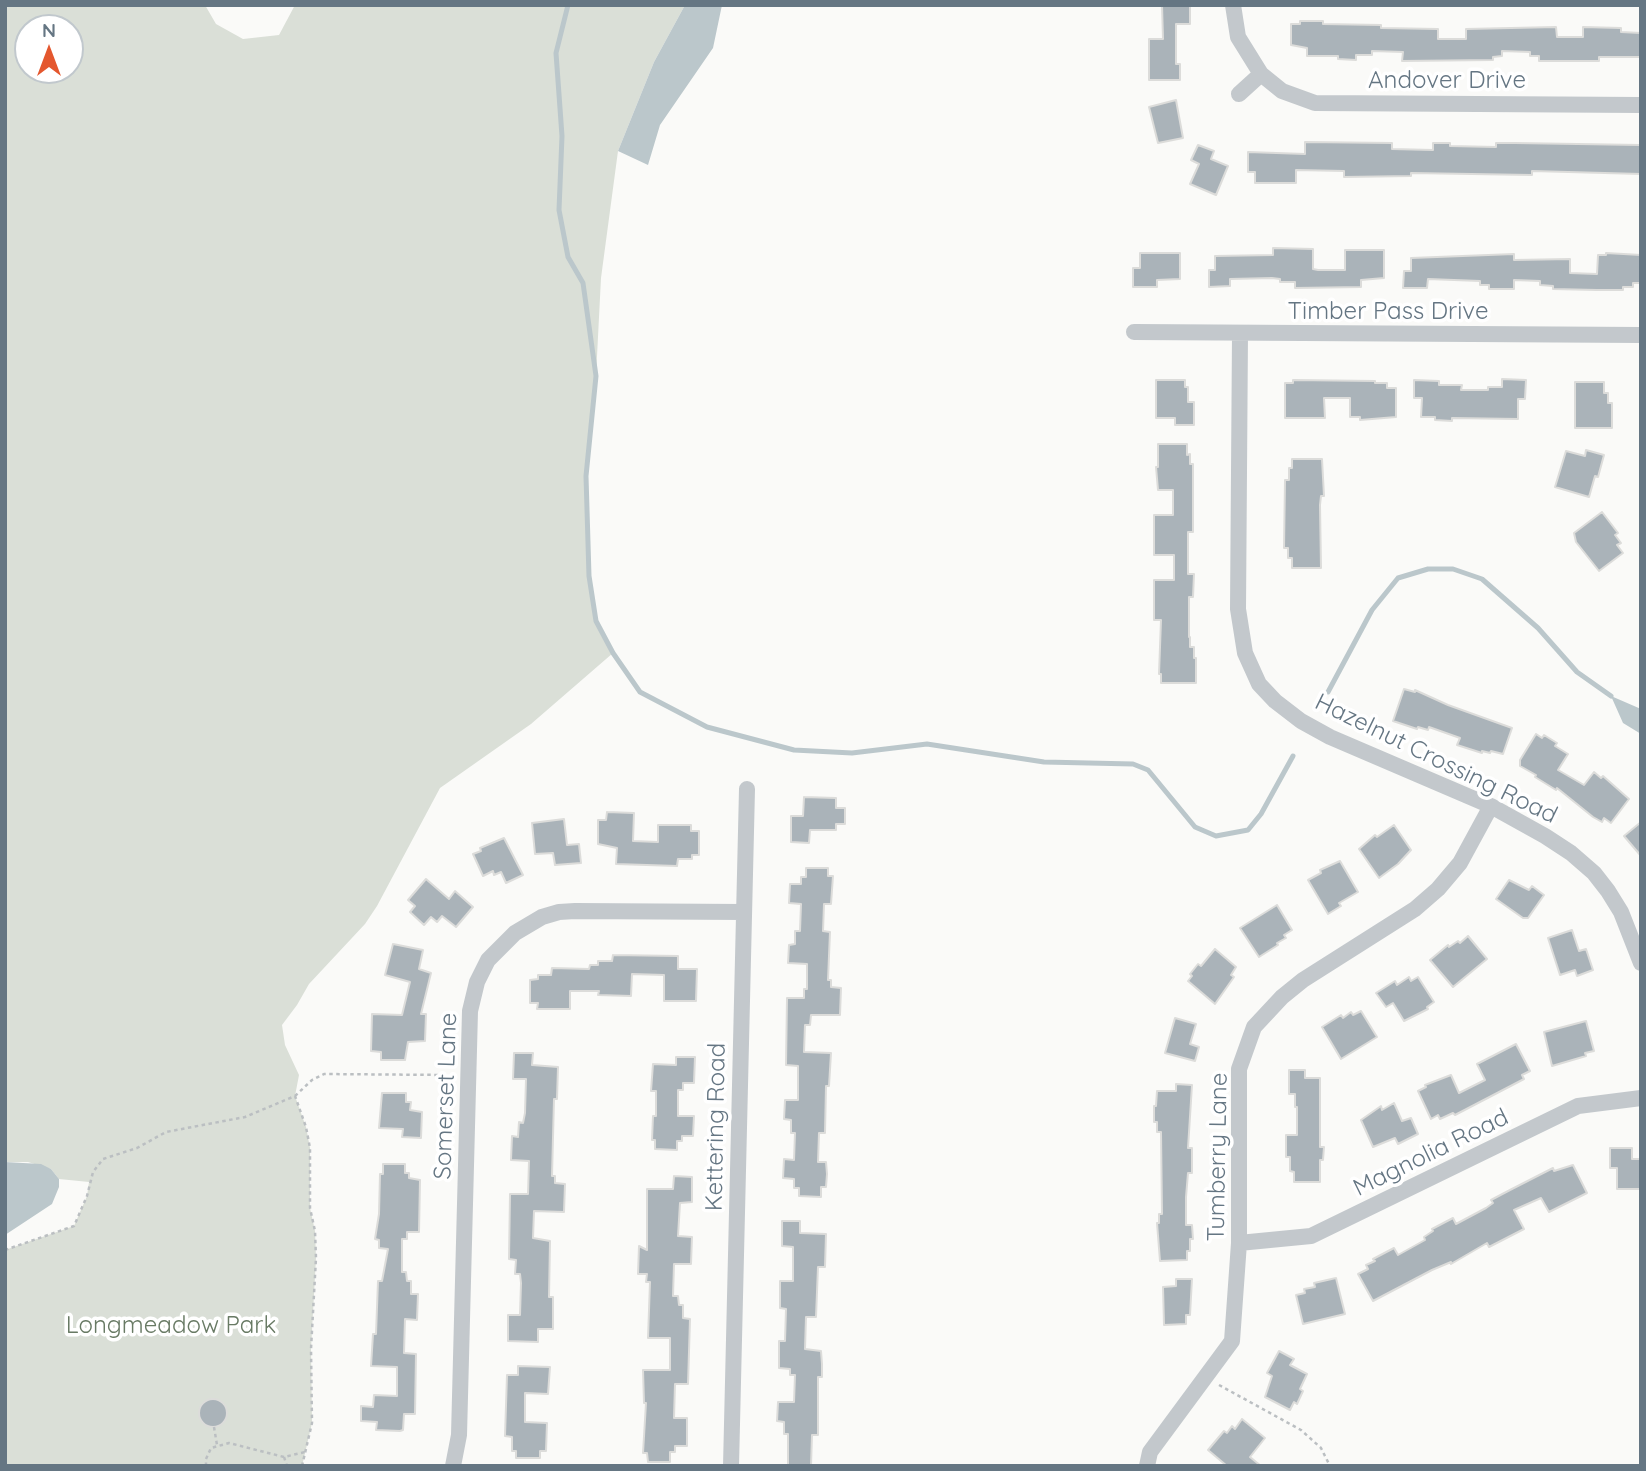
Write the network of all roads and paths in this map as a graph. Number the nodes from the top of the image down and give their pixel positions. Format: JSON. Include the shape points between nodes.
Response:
{"nodes":[{"id":1,"x":1233,"y":5,"type":"edge"},
{"id":2,"x":1261,"y":74,"type":"junction"},
{"id":3,"x":1239,"y":94,"type":"dead end"},
{"id":4,"x":1641,"y":105,"type":"edge"},
{"id":5,"x":1134,"y":332,"type":"dead end"},
{"id":6,"x":1240,"y":334,"type":"junction"},
{"id":7,"x":1641,"y":335,"type":"edge"},
{"id":8,"x":747,"y":789,"type":"dead end"},
{"id":9,"x":1491,"y":806,"type":"junction"},
{"id":10,"x":744,"y":912,"type":"junction"},
{"id":11,"x":1641,"y":963,"type":"edge"},
{"id":12,"x":447,"y":1076,"type":"dead end"},
{"id":13,"x":295,"y":1096,"type":"junction"},
{"id":14,"x":1641,"y":1098,"type":"edge"},
{"id":15,"x":1239,"y":1243,"type":"junction"},
{"id":16,"x":5,"y":1250,"type":"edge"},
{"id":17,"x":1205,"y":1378,"type":"junction"},
{"id":18,"x":214,"y":1427,"type":"dead end"},
{"id":19,"x":217,"y":1445,"type":"junction"},
{"id":20,"x":305,"y":1452,"type":"junction"},
{"id":21,"x":284,"y":1457,"type":"junction"},
{"id":22,"x":206,"y":1466,"type":"edge"},
{"id":23,"x":286,"y":1466,"type":"edge"},
{"id":24,"x":302,"y":1466,"type":"edge"},
{"id":25,"x":453,"y":1466,"type":"edge"},
{"id":26,"x":731,"y":1466,"type":"edge"},
{"id":27,"x":1147,"y":1466,"type":"edge"},
{"id":28,"x":1330,"y":1466,"type":"edge"}],
"edges":[{"from":1,"to":2,"type":"street","via":[[1238,37]]},
{"from":2,"to":3,"type":"street"},
{"from":2,"to":4,"type":"street","name":"Andover Drive","via":[[1282,91],[1315,103]]},
{"from":5,"to":6,"type":"street","name":"Timber Pass Drive"},
{"from":6,"to":7,"type":"street","name":"Timber Pass Drive"},
{"from":6,"to":9,"type":"street","name":"Hazelnut Crossing Road","via":[[1238,609],[1245,653],[1259,684],[1301,721],[1330,737]]},
{"from":8,"to":10,"type":"street","name":"Kettering Road"},
{"from":9,"to":11,"type":"street","name":"Hazelnut Crossing Road","via":[[1545,836],[1594,873],[1621,912]]},
{"from":9,"to":15,"type":"street","name":"Tumberry Lane","via":[[1460,863],[1438,888],[1415,909],[1303,980],[1254,1027],[1239,1069]]},
{"from":10,"to":25,"type":"street","name":"Somerset Lane","via":[[559,912],[515,933],[488,960],[470,1010],[459,1435]]},
{"from":10,"to":26,"type":"street","name":"Kettering Road"},
{"from":12,"to":13,"type":"path","via":[[324,1074]]},
{"from":13,"to":16,"type":"path","via":[[245,1117],[166,1132],[137,1149],[103,1159],[93,1172],[74,1226]]},
{"from":13,"to":20,"type":"path","via":[[310,1148],[315,1244],[312,1423]]},
{"from":14,"to":15,"type":"street","name":"Magnolia Road","via":[[1578,1106],[1311,1236]]},
{"from":15,"to":17,"type":"street","name":"Tumberry Lane","via":[[1232,1341]]},
{"from":17,"to":27,"type":"street","name":"Tumberry Lane","via":[[1150,1452]]},
{"from":17,"to":28,"type":"path","via":[[1301,1430],[1321,1448]]},
{"from":18,"to":19,"type":"path"},
{"from":19,"to":21,"type":"path","via":[[229,1443]]},
{"from":19,"to":22,"type":"path","via":[[208,1452]]},
{"from":20,"to":21,"type":"path"},
{"from":20,"to":24,"type":"path"},
{"from":21,"to":23,"type":"path"}]}
